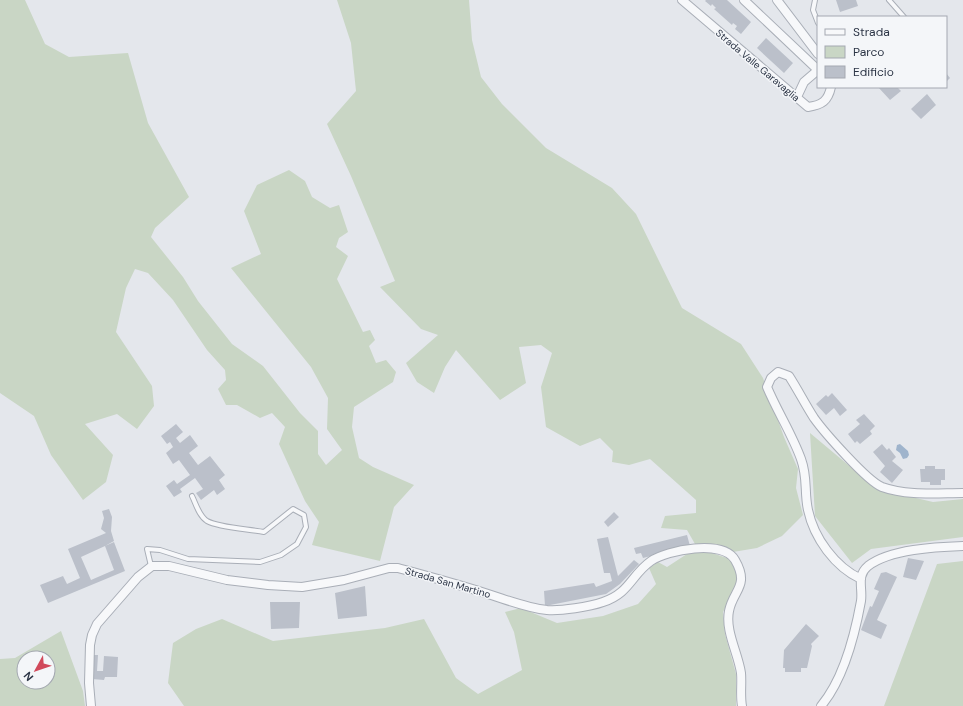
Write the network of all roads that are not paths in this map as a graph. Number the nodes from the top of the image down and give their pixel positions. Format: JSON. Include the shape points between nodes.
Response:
{"nodes":[{"id":1,"x":682,"y":0,"type":"edge"},
{"id":2,"x":744,"y":0,"type":"edge"},
{"id":3,"x":777,"y":0,"type":"edge"},
{"id":4,"x":815,"y":0,"type":"edge"},
{"id":5,"x":889,"y":0,"type":"edge"},
{"id":6,"x":903,"y":16,"type":"edge"},
{"id":7,"x":817,"y":20,"type":"edge"},
{"id":8,"x":817,"y":53,"type":"edge"},
{"id":9,"x":817,"y":69,"type":"edge"},
{"id":10,"x":817,"y":71,"type":"edge"},
{"id":11,"x":831,"y":88,"type":"edge"},
{"id":12,"x":797,"y":98,"type":"junction"},
{"id":13,"x":963,"y":493,"type":"edge"},
{"id":14,"x":192,"y":496,"type":"dead end"},
{"id":15,"x":963,"y":546,"type":"edge"},
{"id":16,"x":152,"y":566,"type":"junction"},
{"id":17,"x":860,"y":579,"type":"junction"},
{"id":18,"x":91,"y":706,"type":"edge"},
{"id":19,"x":742,"y":706,"type":"edge"},
{"id":20,"x":821,"y":706,"type":"edge"}],
"edges":[{"from":1,"to":12,"type":"street","name":"Strada Valle Garavaglia"},
{"from":2,"to":9,"type":"street"},
{"from":3,"to":8,"type":"street"},
{"from":4,"to":7,"type":"lane","via":[[813,10]]},
{"from":5,"to":6,"type":"lane"},
{"from":10,"to":12,"type":"street","via":[[804,82]]},
{"from":11,"to":12,"type":"street","name":"Strada Valle Garavaglia","via":[[828,98],[819,105],[808,107]]},
{"from":13,"to":17,"type":"street","via":[[894,491],[879,486],[859,469],[815,420],[789,376],[778,372],[770,378],[767,387],[806,473],[808,511],[817,533],[841,567]]},
{"from":14,"to":16,"type":"lane","via":[[200,513],[208,521],[221,525],[264,532],[293,509],[304,516],[306,527],[297,544],[281,555],[260,562],[188,559],[160,550],[147,549]]},
{"from":15,"to":17,"type":"street","via":[[933,548],[890,556],[867,567]]},
{"from":16,"to":18,"type":"street","via":[[138,577],[97,624],[92,635],[89,683]]},
{"from":16,"to":19,"type":"street","name":"Strada San Martino","via":[[169,566],[227,580],[302,587],[398,568],[545,610],[556,610],[603,602],[616,596],[626,590],[650,561],[666,555],[703,548],[719,550],[735,559],[742,575],[729,610],[728,620],[741,674]]},
{"from":17,"to":20,"type":"street","via":[[862,598],[856,627],[845,659]]}]}
